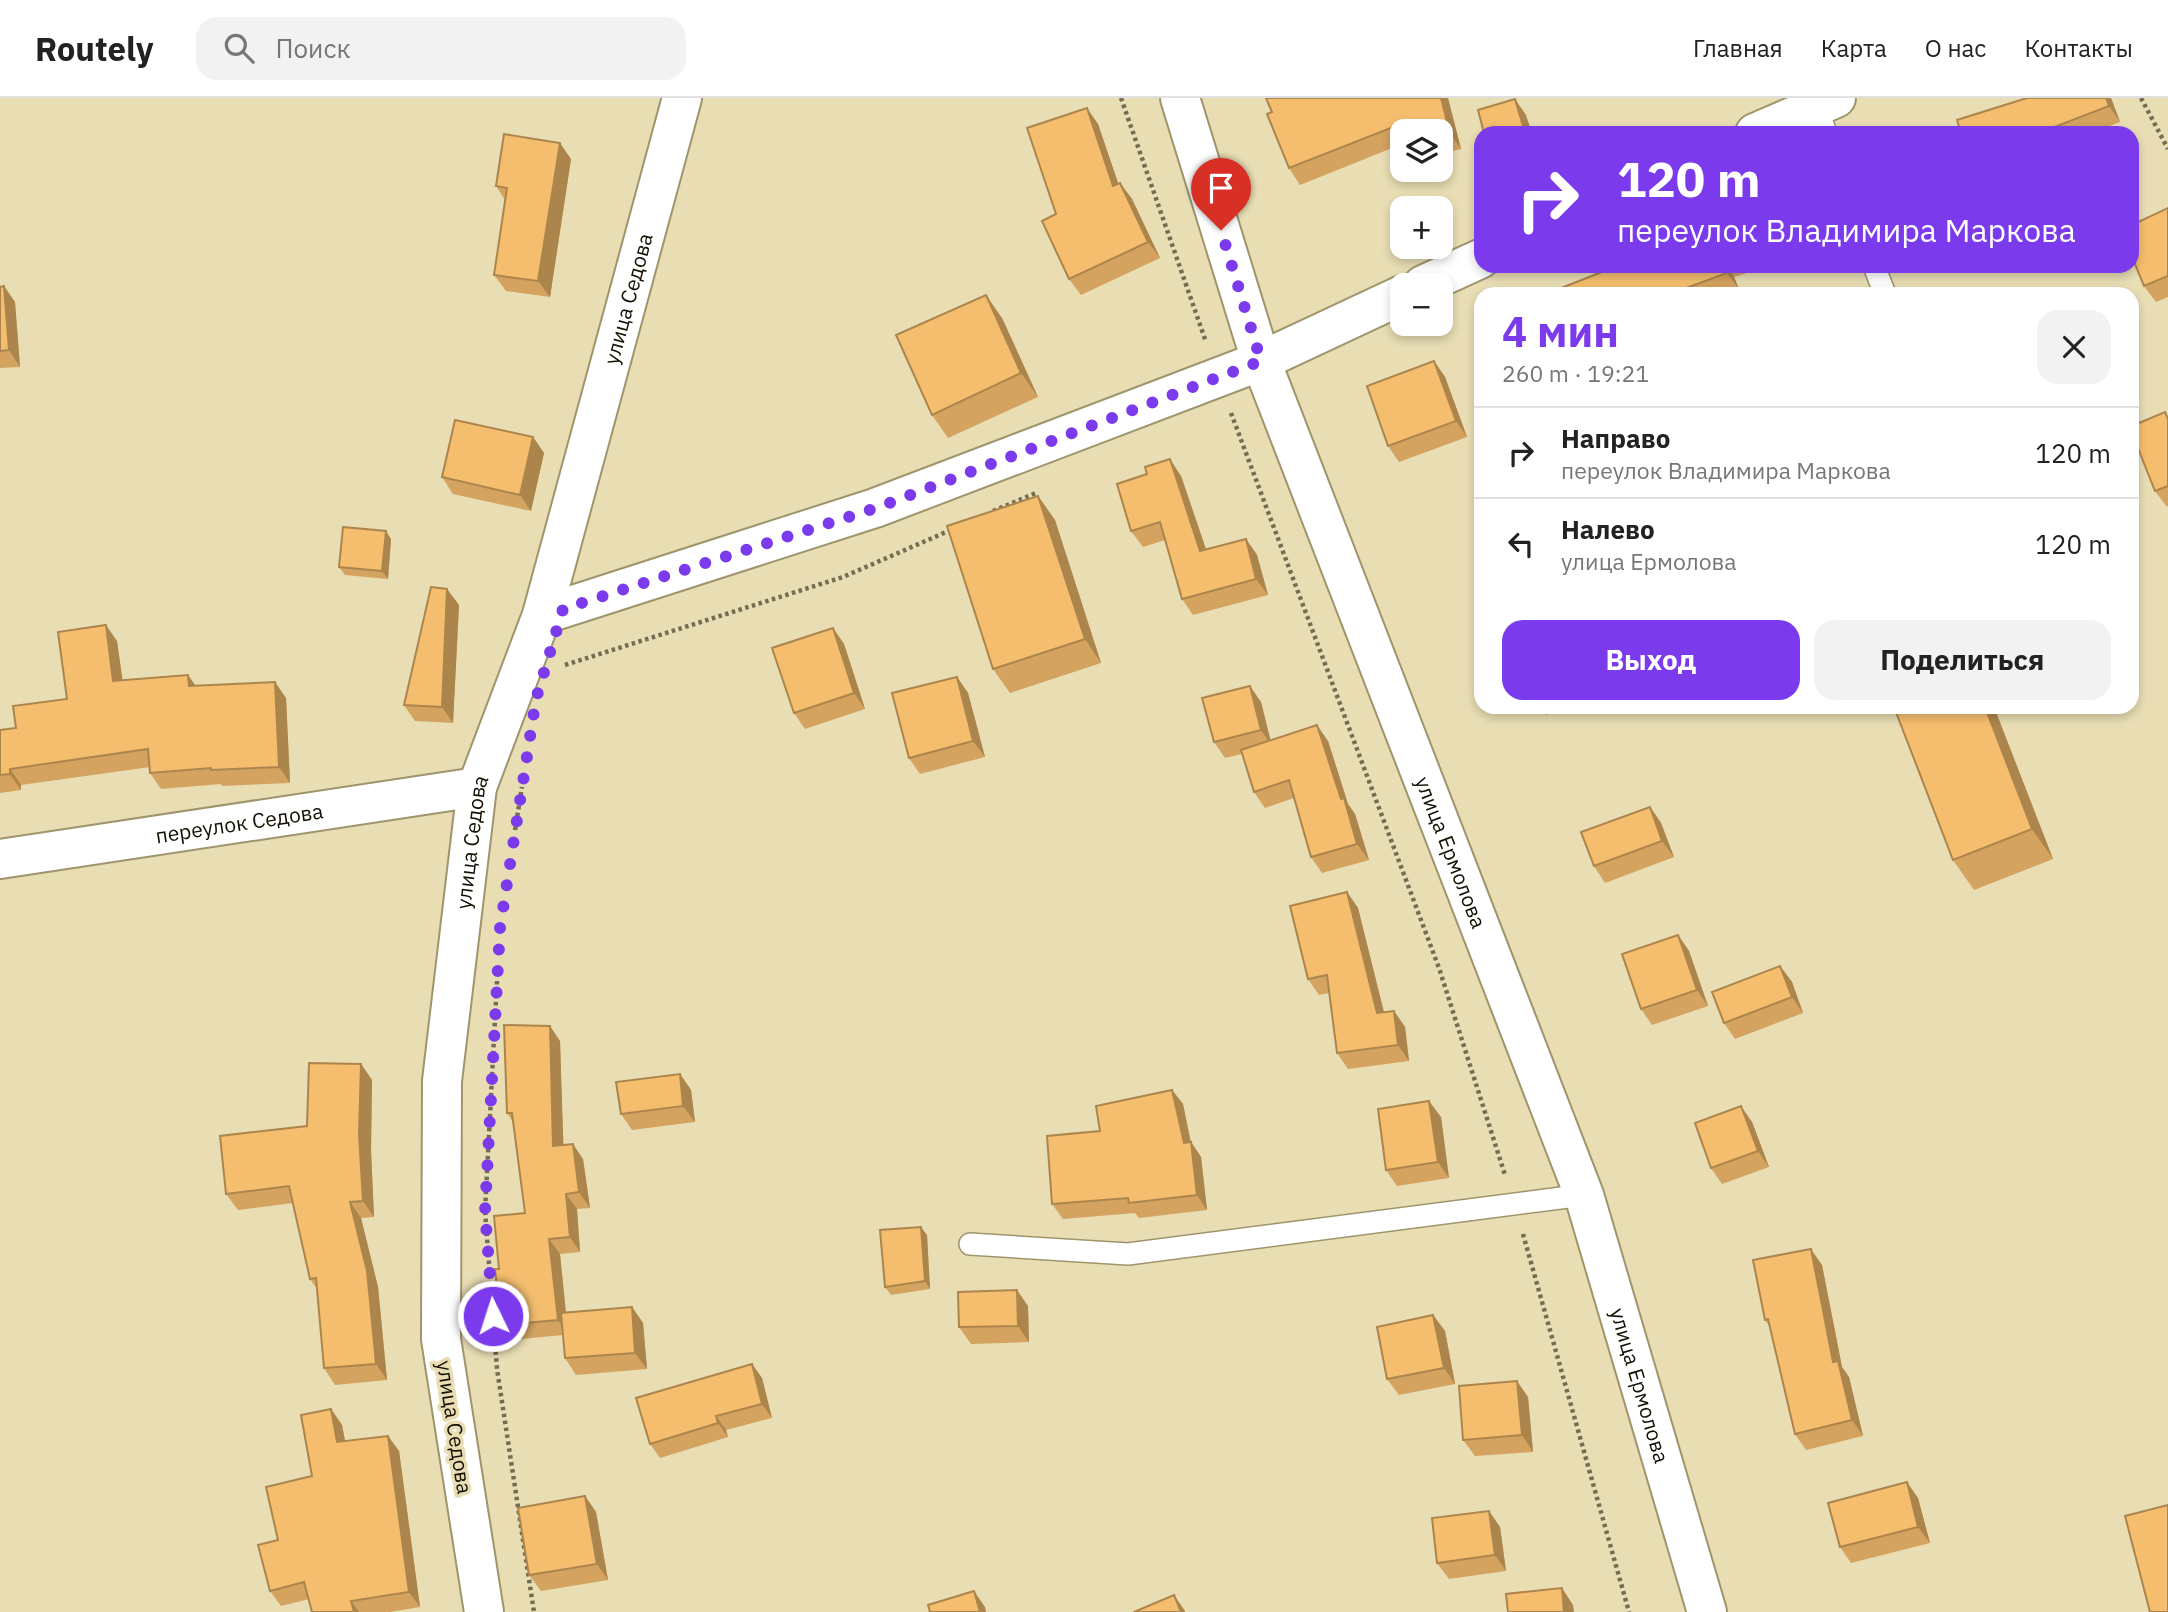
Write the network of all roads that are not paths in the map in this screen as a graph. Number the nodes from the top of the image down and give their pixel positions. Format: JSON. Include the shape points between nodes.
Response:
{"nodes":[{"id":1,"x":681,"y":98,"type":"edge"},
{"id":2,"x":1180,"y":98,"type":"edge"},
{"id":3,"x":1826,"y":112,"type":"edge"},
{"id":4,"x":1779,"y":126,"type":"edge"},
{"id":5,"x":1474,"y":262,"type":"edge"},
{"id":6,"x":1449,"y":273,"type":"edge"},
{"id":7,"x":1390,"y":301,"type":"edge"},
{"id":8,"x":1261,"y":361,"type":"junction"},
{"id":9,"x":542,"y":615,"type":"junction"},
{"id":10,"x":477,"y":787,"type":"junction"},
{"id":11,"x":0,"y":859,"type":"edge"},
{"id":12,"x":1584,"y":1195,"type":"junction"},
{"id":13,"x":970,"y":1244,"type":"dead end"},
{"id":14,"x":484,"y":1612,"type":"edge"},
{"id":15,"x":1707,"y":1612,"type":"edge"}],
"edges":[{"from":1,"to":9,"type":"street","name":"улица Седова"},
{"from":2,"to":8,"type":"street","name":"улица Ермолова"},
{"from":3,"to":4,"type":"street"},
{"from":5,"to":6,"type":"street"},
{"from":7,"to":8,"type":"street"},
{"from":8,"to":9,"type":"street","via":[[1219,395]]},
{"from":8,"to":12,"type":"street","name":"улица Ермолова"},
{"from":9,"to":10,"type":"street","name":"улица Седова"},
{"from":10,"to":11,"type":"street","name":"переулок Седова"},
{"from":10,"to":14,"type":"street","name":"улица Седова","via":[[442,1081],[442,1339]]},
{"from":12,"to":13,"type":"lane","via":[[1128,1254]]},
{"from":12,"to":15,"type":"street","name":"улица Ермолова"}]}
